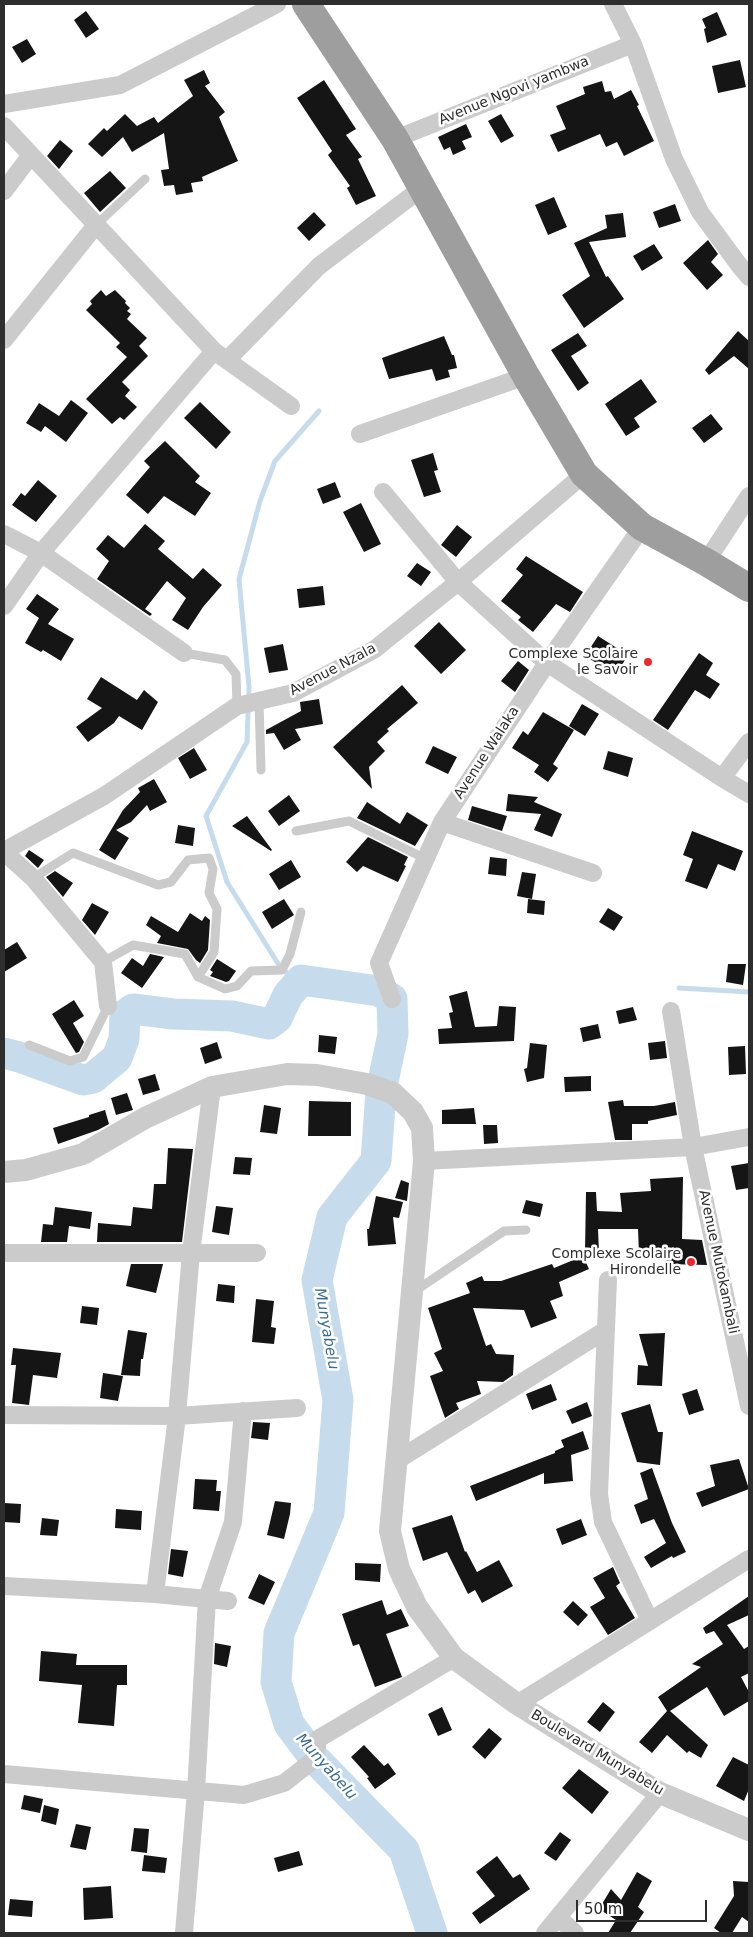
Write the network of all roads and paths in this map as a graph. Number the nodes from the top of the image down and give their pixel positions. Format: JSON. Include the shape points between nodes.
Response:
{"nodes":[{"id":1,"x":277,"y":4,"type":"edge"},
{"id":2,"x":306,"y":4,"type":"edge"},
{"id":3,"x":613,"y":4,"type":"edge"},
{"id":4,"x":633,"y":44,"type":"junction"},
{"id":5,"x":4,"y":104,"type":"edge"},
{"id":6,"x":4,"y":126,"type":"edge"},
{"id":7,"x":395,"y":139,"type":"junction"},
{"id":8,"x":31,"y":155,"type":"junction"},
{"id":9,"x":145,"y":179,"type":"dead end"},
{"id":10,"x":422,"y":188,"type":"junction"},
{"id":11,"x":4,"y":191,"type":"edge"},
{"id":12,"x":96,"y":225,"type":"junction"},
{"id":13,"x":749,"y":276,"type":"edge"},
{"id":14,"x":4,"y":340,"type":"edge"},
{"id":15,"x":220,"y":356,"type":"junction"},
{"id":16,"x":526,"y":376,"type":"junction"},
{"id":17,"x":291,"y":406,"type":"dead end"},
{"id":18,"x":360,"y":434,"type":"dead end"},
{"id":19,"x":584,"y":474,"type":"junction"},
{"id":20,"x":383,"y":492,"type":"dead end"},
{"id":21,"x":749,"y":496,"type":"edge"},
{"id":22,"x":642,"y":527,"type":"junction"},
{"id":23,"x":4,"y":534,"type":"edge"},
{"id":24,"x":41,"y":553,"type":"junction"},
{"id":25,"x":706,"y":562,"type":"junction"},
{"id":26,"x":458,"y":582,"type":"junction"},
{"id":27,"x":749,"y":588,"type":"edge"},
{"id":28,"x":4,"y":606,"type":"edge"},
{"id":29,"x":184,"y":652,"type":"joint"},
{"id":30,"x":547,"y":663,"type":"junction"},
{"id":31,"x":249,"y":704,"type":"junction"},
{"id":32,"x":749,"y":742,"type":"edge"},
{"id":33,"x":261,"y":770,"type":"dead end"},
{"id":34,"x":722,"y":778,"type":"junction"},
{"id":35,"x":749,"y":794,"type":"edge"},
{"id":36,"x":442,"y":822,"type":"junction"},
{"id":37,"x":296,"y":831,"type":"dead end"},
{"id":38,"x":4,"y":851,"type":"edge"},
{"id":39,"x":426,"y":859,"type":"junction"},
{"id":40,"x":594,"y":873,"type":"dead end"},
{"id":41,"x":32,"y":878,"type":"junction"},
{"id":42,"x":301,"y":912,"type":"dead end"},
{"id":43,"x":103,"y":962,"type":"junction"},
{"id":44,"x":198,"y":977,"type":"junction"},
{"id":45,"x":392,"y":999,"type":"dead end"},
{"id":46,"x":108,"y":1006,"type":"joint"},
{"id":47,"x":671,"y":1011,"type":"dead end"},
{"id":48,"x":29,"y":1045,"type":"dead end"},
{"id":49,"x":212,"y":1087,"type":"junction"},
{"id":50,"x":749,"y":1137,"type":"edge"},
{"id":51,"x":693,"y":1147,"type":"junction"},
{"id":52,"x":424,"y":1161,"type":"junction"},
{"id":53,"x":4,"y":1172,"type":"edge"},
{"id":54,"x":526,"y":1230,"type":"dead end"},
{"id":55,"x":4,"y":1253,"type":"edge"},
{"id":56,"x":191,"y":1253,"type":"junction"},
{"id":57,"x":256,"y":1253,"type":"dead end"},
{"id":58,"x":608,"y":1280,"type":"dead end"},
{"id":59,"x":411,"y":1294,"type":"junction"},
{"id":60,"x":606,"y":1330,"type":"junction"},
{"id":61,"x":749,"y":1406,"type":"edge"},
{"id":62,"x":297,"y":1408,"type":"dead end"},
{"id":63,"x":243,"y":1411,"type":"junction"},
{"id":64,"x":4,"y":1415,"type":"edge"},
{"id":65,"x":177,"y":1416,"type":"junction"},
{"id":66,"x":396,"y":1461,"type":"junction"},
{"id":67,"x":749,"y":1559,"type":"edge"},
{"id":68,"x":4,"y":1586,"type":"edge"},
{"id":69,"x":156,"y":1594,"type":"junction"},
{"id":70,"x":207,"y":1599,"type":"junction"},
{"id":71,"x":228,"y":1601,"type":"dead end"},
{"id":72,"x":650,"y":1621,"type":"junction"},
{"id":73,"x":454,"y":1658,"type":"junction"},
{"id":74,"x":517,"y":1704,"type":"junction"},
{"id":75,"x":4,"y":1774,"type":"edge"},
{"id":76,"x":196,"y":1791,"type":"junction"},
{"id":77,"x":660,"y":1793,"type":"junction"},
{"id":78,"x":749,"y":1830,"type":"edge"},
{"id":79,"x":558,"y":1917,"type":"junction"},
{"id":80,"x":184,"y":1933,"type":"edge"},
{"id":81,"x":545,"y":1933,"type":"edge"},
{"id":82,"x":575,"y":1933,"type":"edge"}],
"edges":[{"from":1,"to":5,"type":"street","via":[[120,84]]},
{"from":2,"to":7,"type":"highway"},
{"from":3,"to":4,"type":"street"},
{"from":4,"to":7,"type":"street","name":"Avenue Ngovi yambwa"},
{"from":4,"to":13,"type":"street","via":[[674,159],[700,212]]},
{"from":6,"to":8,"type":"street"},
{"from":7,"to":10,"type":"highway"},
{"from":8,"to":11,"type":"street"},
{"from":8,"to":12,"type":"street"},
{"from":9,"to":12,"type":"lane"},
{"from":10,"to":15,"type":"street","via":[[319,266]]},
{"from":10,"to":16,"type":"highway"},
{"from":12,"to":14,"type":"street"},
{"from":12,"to":15,"type":"street"},
{"from":15,"to":17,"type":"street"},
{"from":15,"to":24,"type":"street"},
{"from":16,"to":18,"type":"street"},
{"from":16,"to":19,"type":"highway"},
{"from":19,"to":22,"type":"highway"},
{"from":19,"to":26,"type":"street","name":"Avenue Nzala"},
{"from":20,"to":26,"type":"street"},
{"from":21,"to":25,"type":"street"},
{"from":22,"to":25,"type":"highway"},
{"from":22,"to":30,"type":"street","name":"Avenue Walaka"},
{"from":23,"to":24,"type":"street"},
{"from":24,"to":28,"type":"street"},
{"from":24,"to":29,"type":"street"},
{"from":25,"to":27,"type":"highway"},
{"from":26,"to":30,"type":"street"},
{"from":26,"to":31,"type":"street","name":"Avenue Nzala","via":[[375,649],[293,693]]},
{"from":29,"to":31,"type":"lane","via":[[225,660],[236,674]]},
{"from":30,"to":34,"type":"street"},
{"from":30,"to":36,"type":"street","name":"Avenue Walaka"},
{"from":31,"to":33,"type":"lane"},
{"from":31,"to":38,"type":"street","name":"Avenue Nzala","via":[[104,796]]},
{"from":32,"to":34,"type":"street"},
{"from":34,"to":35,"type":"street"},
{"from":36,"to":39,"type":"street","name":"Avenue Walaka"},
{"from":36,"to":40,"type":"street"},
{"from":37,"to":39,"type":"lane","via":[[349,821]]},
{"from":38,"to":41,"type":"street"},
{"from":39,"to":45,"type":"street","name":"Avenue Walaka","via":[[379,963]]},
{"from":41,"to":43,"type":"street"},
{"from":41,"to":44,"type":"lane","via":[[73,853],[158,886],[171,882],[188,860],[209,858],[213,868],[210,893],[217,909],[214,952]]},
{"from":42,"to":44,"type":"lane","via":[[290,954],[282,970],[251,971],[237,986],[225,989]]},
{"from":43,"to":44,"type":"lane","via":[[133,945],[185,954]]},
{"from":43,"to":46,"type":"street"},
{"from":46,"to":48,"type":"lane","via":[[83,1057],[70,1060]]},
{"from":47,"to":51,"type":"street","name":"Avenue Mutokambali"},
{"from":49,"to":52,"type":"street","name":"Boulevard Munyabelu","via":[[287,1074],[317,1075],[367,1084],[393,1093],[413,1112],[422,1128]]},
{"from":49,"to":53,"type":"street","via":[[145,1118],[83,1154],[26,1170]]},
{"from":49,"to":56,"type":"street"},
{"from":50,"to":51,"type":"street"},
{"from":51,"to":52,"type":"street"},
{"from":51,"to":61,"type":"street","name":"Avenue Mutokambali"},
{"from":52,"to":59,"type":"street","name":"Boulevard Munyabelu"},
{"from":54,"to":59,"type":"lane","via":[[504,1231]]},
{"from":55,"to":56,"type":"street"},
{"from":56,"to":57,"type":"street"},
{"from":56,"to":65,"type":"street"},
{"from":58,"to":60,"type":"street"},
{"from":59,"to":66,"type":"street","name":"Boulevard Munyabelu"},
{"from":60,"to":66,"type":"street"},
{"from":60,"to":72,"type":"street","via":[[600,1503],[604,1522]]},
{"from":62,"to":63,"type":"street"},
{"from":63,"to":65,"type":"street"},
{"from":63,"to":70,"type":"street","via":[[233,1522]]},
{"from":64,"to":65,"type":"street"},
{"from":65,"to":69,"type":"street"},
{"from":66,"to":73,"type":"street","name":"Boulevard Munyabelu","via":[[390,1531],[399,1569],[417,1607]]},
{"from":67,"to":72,"type":"street"},
{"from":68,"to":69,"type":"street"},
{"from":69,"to":70,"type":"street"},
{"from":70,"to":71,"type":"street"},
{"from":70,"to":76,"type":"street"},
{"from":72,"to":74,"type":"street"},
{"from":73,"to":74,"type":"street","name":"Boulevard Munyabelu"},
{"from":73,"to":76,"type":"street","via":[[318,1739],[315,1759],[284,1783],[244,1795]]},
{"from":74,"to":77,"type":"street","name":"Boulevard Munyabelu"},
{"from":75,"to":76,"type":"street"},
{"from":76,"to":80,"type":"street"},
{"from":77,"to":78,"type":"street","name":"Boulevard Munyabelu"},
{"from":77,"to":79,"type":"street"},
{"from":79,"to":81,"type":"street"},
{"from":79,"to":82,"type":"street"}]}
